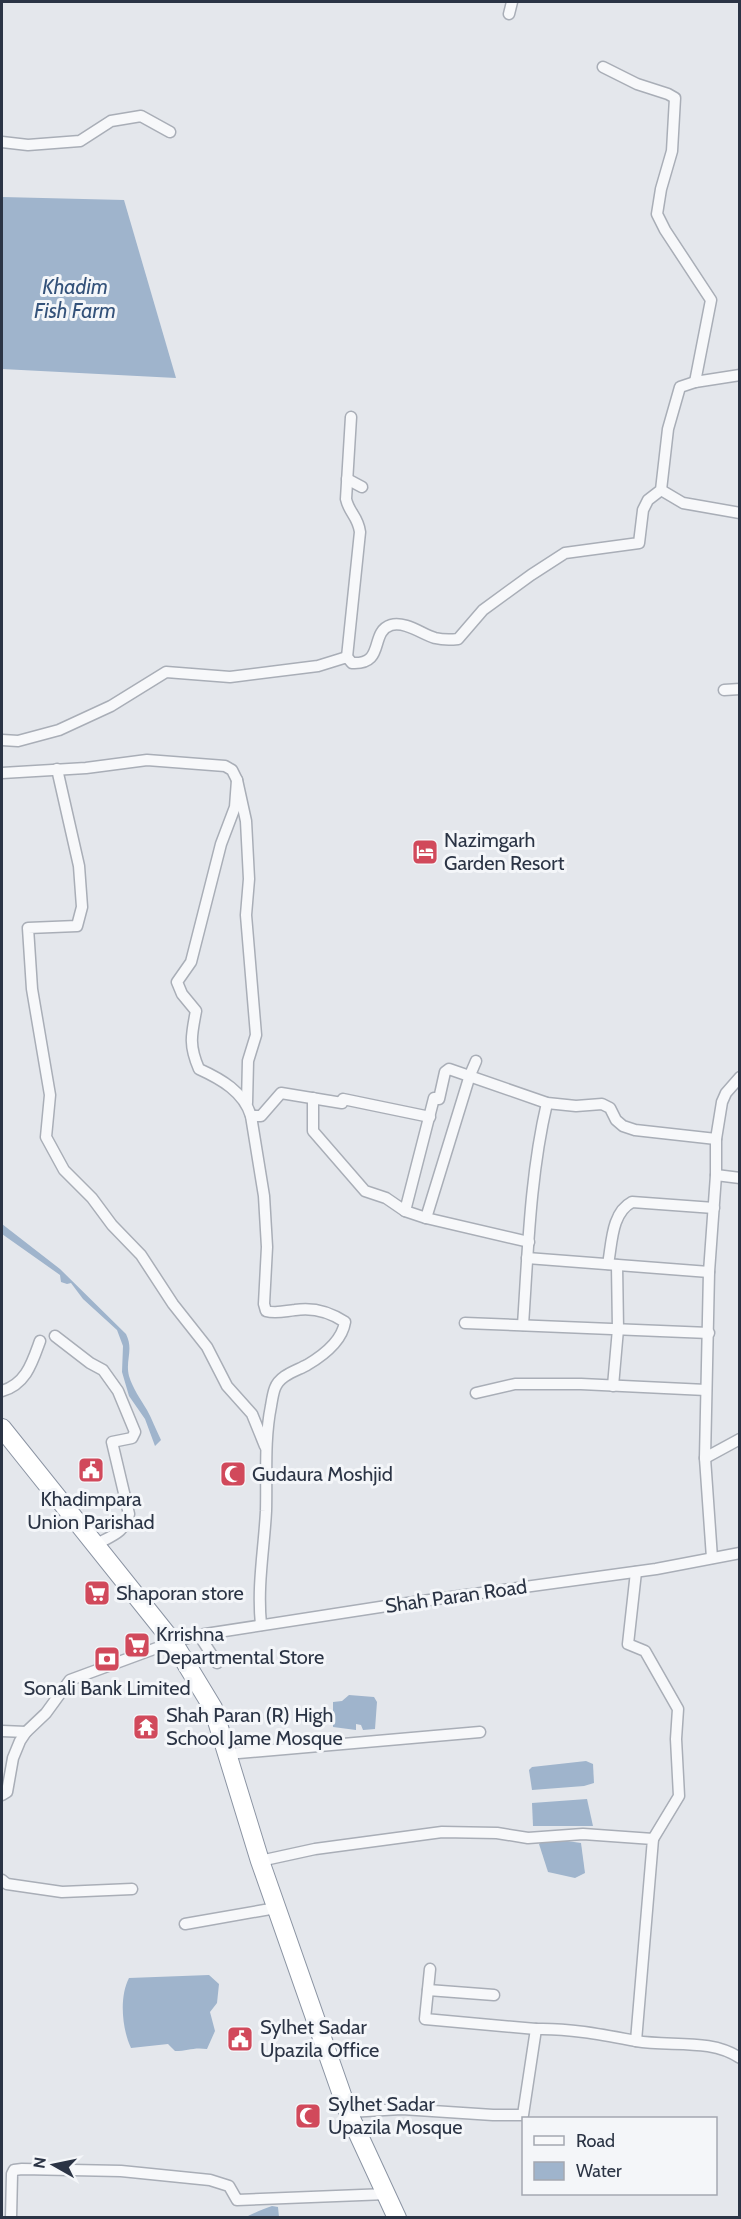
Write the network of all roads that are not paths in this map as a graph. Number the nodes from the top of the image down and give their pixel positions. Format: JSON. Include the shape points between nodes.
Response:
{"nodes":[{"id":1,"x":512,"y":2,"type":"edge"},
{"id":2,"x":509,"y":14,"type":"dead end"},
{"id":3,"x":603,"y":68,"type":"dead end"},
{"id":4,"x":170,"y":132,"type":"dead end"},
{"id":5,"x":2,"y":142,"type":"edge"},
{"id":6,"x":740,"y":375,"type":"edge"},
{"id":7,"x":695,"y":382,"type":"junction"},
{"id":8,"x":351,"y":417,"type":"dead end"},
{"id":9,"x":347,"y":479,"type":"junction"},
{"id":10,"x":362,"y":488,"type":"dead end"},
{"id":11,"x":661,"y":490,"type":"junction"},
{"id":12,"x":740,"y":513,"type":"edge"},
{"id":13,"x":347,"y":657,"type":"junction"},
{"id":14,"x":740,"y":689,"type":"edge"},
{"id":15,"x":724,"y":690,"type":"dead end"},
{"id":16,"x":2,"y":740,"type":"edge"},
{"id":17,"x":57,"y":769,"type":"junction"},
{"id":18,"x":2,"y":773,"type":"edge"},
{"id":19,"x":237,"y":780,"type":"junction"},
{"id":20,"x":476,"y":1061,"type":"dead end"},
{"id":21,"x":470,"y":1075,"type":"junction"},
{"id":22,"x":740,"y":1077,"type":"edge"},
{"id":23,"x":313,"y":1098,"type":"junction"},
{"id":24,"x":247,"y":1103,"type":"junction"},
{"id":25,"x":547,"y":1103,"type":"junction"},
{"id":26,"x":251,"y":1116,"type":"junction"},
{"id":27,"x":430,"y":1117,"type":"junction"},
{"id":28,"x":716,"y":1139,"type":"junction"},
{"id":29,"x":716,"y":1175,"type":"junction"},
{"id":30,"x":740,"y":1178,"type":"edge"},
{"id":31,"x":714,"y":1208,"type":"junction"},
{"id":32,"x":405,"y":1211,"type":"junction"},
{"id":33,"x":426,"y":1218,"type":"junction"},
{"id":34,"x":529,"y":1242,"type":"junction"},
{"id":35,"x":527,"y":1258,"type":"junction"},
{"id":36,"x":613,"y":1265,"type":"junction"},
{"id":37,"x":709,"y":1272,"type":"junction"},
{"id":38,"x":465,"y":1323,"type":"dead end"},
{"id":39,"x":523,"y":1325,"type":"junction"},
{"id":40,"x":618,"y":1329,"type":"junction"},
{"id":41,"x":709,"y":1333,"type":"junction"},
{"id":42,"x":55,"y":1336,"type":"dead end"},
{"id":43,"x":40,"y":1341,"type":"dead end"},
{"id":44,"x":613,"y":1386,"type":"junction"},
{"id":45,"x":706,"y":1390,"type":"junction"},
{"id":46,"x":2,"y":1391,"type":"edge"},
{"id":47,"x":476,"y":1393,"type":"dead end"},
{"id":48,"x":2,"y":1428,"type":"edge"},
{"id":49,"x":740,"y":1439,"type":"edge"},
{"id":50,"x":266,"y":1449,"type":"junction"},
{"id":51,"x":705,"y":1458,"type":"junction"},
{"id":52,"x":95,"y":1545,"type":"junction"},
{"id":53,"x":740,"y":1553,"type":"edge"},
{"id":54,"x":712,"y":1558,"type":"junction"},
{"id":55,"x":636,"y":1572,"type":"junction"},
{"id":56,"x":261,"y":1625,"type":"junction"},
{"id":57,"x":199,"y":1635,"type":"junction"},
{"id":58,"x":173,"y":1642,"type":"junction"},
{"id":59,"x":217,"y":1663,"type":"dead end"},
{"id":60,"x":2,"y":1731,"type":"edge"},
{"id":61,"x":480,"y":1731,"type":"dead end"},
{"id":62,"x":26,"y":1732,"type":"junction"},
{"id":63,"x":227,"y":1754,"type":"junction"},
{"id":64,"x":2,"y":1796,"type":"edge"},
{"id":65,"x":653,"y":1839,"type":"junction"},
{"id":66,"x":260,"y":1861,"type":"junction"},
{"id":67,"x":2,"y":1880,"type":"edge"},
{"id":68,"x":132,"y":1889,"type":"dead end"},
{"id":69,"x":276,"y":1908,"type":"junction"},
{"id":70,"x":185,"y":1924,"type":"dead end"},
{"id":71,"x":430,"y":1969,"type":"dead end"},
{"id":72,"x":428,"y":1990,"type":"junction"},
{"id":73,"x":494,"y":1995,"type":"dead end"},
{"id":74,"x":536,"y":2029,"type":"junction"},
{"id":75,"x":636,"y":2041,"type":"junction"},
{"id":76,"x":740,"y":2058,"type":"edge"},
{"id":77,"x":348,"y":2112,"type":"junction"},
{"id":78,"x":387,"y":2194,"type":"junction"},
{"id":79,"x":11,"y":2217,"type":"edge"},
{"id":80,"x":398,"y":2217,"type":"edge"}],
"edges":[{"from":1,"to":2,"type":"street"},
{"from":3,"to":7,"type":"street","via":[[675,99],[672,151],[657,214],[711,300]]},
{"from":4,"to":5,"type":"street","via":[[141,116],[111,121],[80,141],[28,145]]},
{"from":6,"to":7,"type":"street"},
{"from":7,"to":11,"type":"street","via":[[680,387],[676,396]]},
{"from":8,"to":9,"type":"street"},
{"from":9,"to":10,"type":"street"},
{"from":9,"to":13,"type":"street","via":[[348,509],[358,519],[360,532]]},
{"from":11,"to":12,"type":"street","via":[[683,503]]},
{"from":11,"to":13,"type":"street","via":[[643,510],[639,543],[566,553],[483,610],[458,639],[447,640],[392,625],[384,629],[371,658],[364,663],[352,663]]},
{"from":13,"to":16,"type":"street","via":[[318,666],[230,676],[166,672],[111,706],[59,730],[18,741]]},
{"from":14,"to":15,"type":"street"},
{"from":17,"to":18,"type":"street"},
{"from":17,"to":19,"type":"street","via":[[147,760],[225,766]]},
{"from":17,"to":50,"type":"street","via":[[79,866],[82,907],[76,926],[28,928],[32,989],[50,1095],[46,1137],[64,1170],[141,1255],[207,1347],[226,1386],[252,1414]]},
{"from":19,"to":24,"type":"street","via":[[246,821],[246,915],[256,1035],[248,1061]]},
{"from":19,"to":24,"type":"street","via":[[235,807],[221,844],[191,962],[177,982],[196,1011],[190,1037],[199,1069],[219,1078]]},
{"from":20,"to":21,"type":"street"},
{"from":21,"to":25,"type":"street"},
{"from":21,"to":27,"type":"street","via":[[448,1069]]},
{"from":21,"to":33,"type":"street"},
{"from":22,"to":28,"type":"street","via":[[722,1102]]},
{"from":23,"to":26,"type":"street","via":[[281,1094],[261,1116]]},
{"from":23,"to":27,"type":"street","via":[[342,1103],[343,1099]]},
{"from":23,"to":32,"type":"street","via":[[313,1131],[365,1191],[386,1198]]},
{"from":24,"to":26,"type":"street"},
{"from":25,"to":28,"type":"street","via":[[602,1104],[610,1108],[623,1126],[635,1130]]},
{"from":25,"to":34,"type":"street"},
{"from":26,"to":50,"type":"street","via":[[264,1196],[266,1311],[318,1309],[345,1322],[344,1333],[337,1341],[307,1365],[281,1379],[275,1388]]},
{"from":27,"to":32,"type":"street"},
{"from":28,"to":29,"type":"street"},
{"from":29,"to":30,"type":"street"},
{"from":29,"to":31,"type":"street"},
{"from":31,"to":36,"type":"street","via":[[628,1204],[615,1226]]},
{"from":31,"to":37,"type":"street"},
{"from":32,"to":33,"type":"street"},
{"from":33,"to":34,"type":"street"},
{"from":34,"to":35,"type":"street"},
{"from":35,"to":36,"type":"street"},
{"from":35,"to":39,"type":"street"},
{"from":36,"to":37,"type":"street"},
{"from":36,"to":40,"type":"street"},
{"from":37,"to":41,"type":"street"},
{"from":38,"to":39,"type":"street"},
{"from":39,"to":40,"type":"street"},
{"from":40,"to":41,"type":"street"},
{"from":40,"to":44,"type":"street"},
{"from":41,"to":45,"type":"street"},
{"from":42,"to":52,"type":"street","via":[[103,1370],[118,1391],[135,1432],[132,1438],[112,1442],[129,1514],[127,1524]]},
{"from":43,"to":46,"type":"street","via":[[22,1380]]},
{"from":44,"to":45,"type":"street"},
{"from":44,"to":47,"type":"street","via":[[515,1384]]},
{"from":45,"to":51,"type":"street"},
{"from":48,"to":52,"type":"highway"},
{"from":49,"to":51,"type":"street"},
{"from":50,"to":56,"type":"street","via":[[264,1544],[258,1595]]},
{"from":51,"to":54,"type":"street"},
{"from":52,"to":58,"type":"highway"},
{"from":53,"to":54,"type":"street","name":"Shah Paran Road"},
{"from":54,"to":55,"type":"street","name":"Shah Paran Road"},
{"from":55,"to":56,"type":"street","name":"Shah Paran Road"},
{"from":55,"to":65,"type":"street","via":[[628,1644],[645,1651],[678,1709],[679,1796]]},
{"from":56,"to":57,"type":"street","name":"Shah Paran Road"},
{"from":57,"to":58,"type":"street","name":"Shah Paran Road"},
{"from":57,"to":59,"type":"street"},
{"from":58,"to":62,"type":"street","name":"Shah Paran Road","via":[[70,1680]]},
{"from":58,"to":63,"type":"highway","via":[[213,1708]]},
{"from":60,"to":62,"type":"street"},
{"from":61,"to":63,"type":"street"},
{"from":62,"to":64,"type":"street","name":"Shah Paran Road","via":[[13,1758],[8,1787]]},
{"from":63,"to":66,"type":"highway"},
{"from":65,"to":66,"type":"street","via":[[583,1834],[528,1838],[442,1832],[315,1849]]},
{"from":65,"to":75,"type":"street"},
{"from":66,"to":69,"type":"highway"},
{"from":67,"to":68,"type":"street","via":[[62,1892]]},
{"from":69,"to":70,"type":"street"},
{"from":69,"to":77,"type":"highway"},
{"from":71,"to":72,"type":"street"},
{"from":72,"to":73,"type":"street"},
{"from":72,"to":74,"type":"street","via":[[425,2019]]},
{"from":74,"to":75,"type":"street"},
{"from":74,"to":77,"type":"street","via":[[523,2115],[402,2109]]},
{"from":75,"to":76,"type":"street","via":[[729,2051]]},
{"from":77,"to":78,"type":"highway"},
{"from":78,"to":79,"type":"street","via":[[237,2200],[229,2186],[210,2181],[121,2171],[22,2169],[12,2174]]},
{"from":78,"to":80,"type":"highway"}]}
